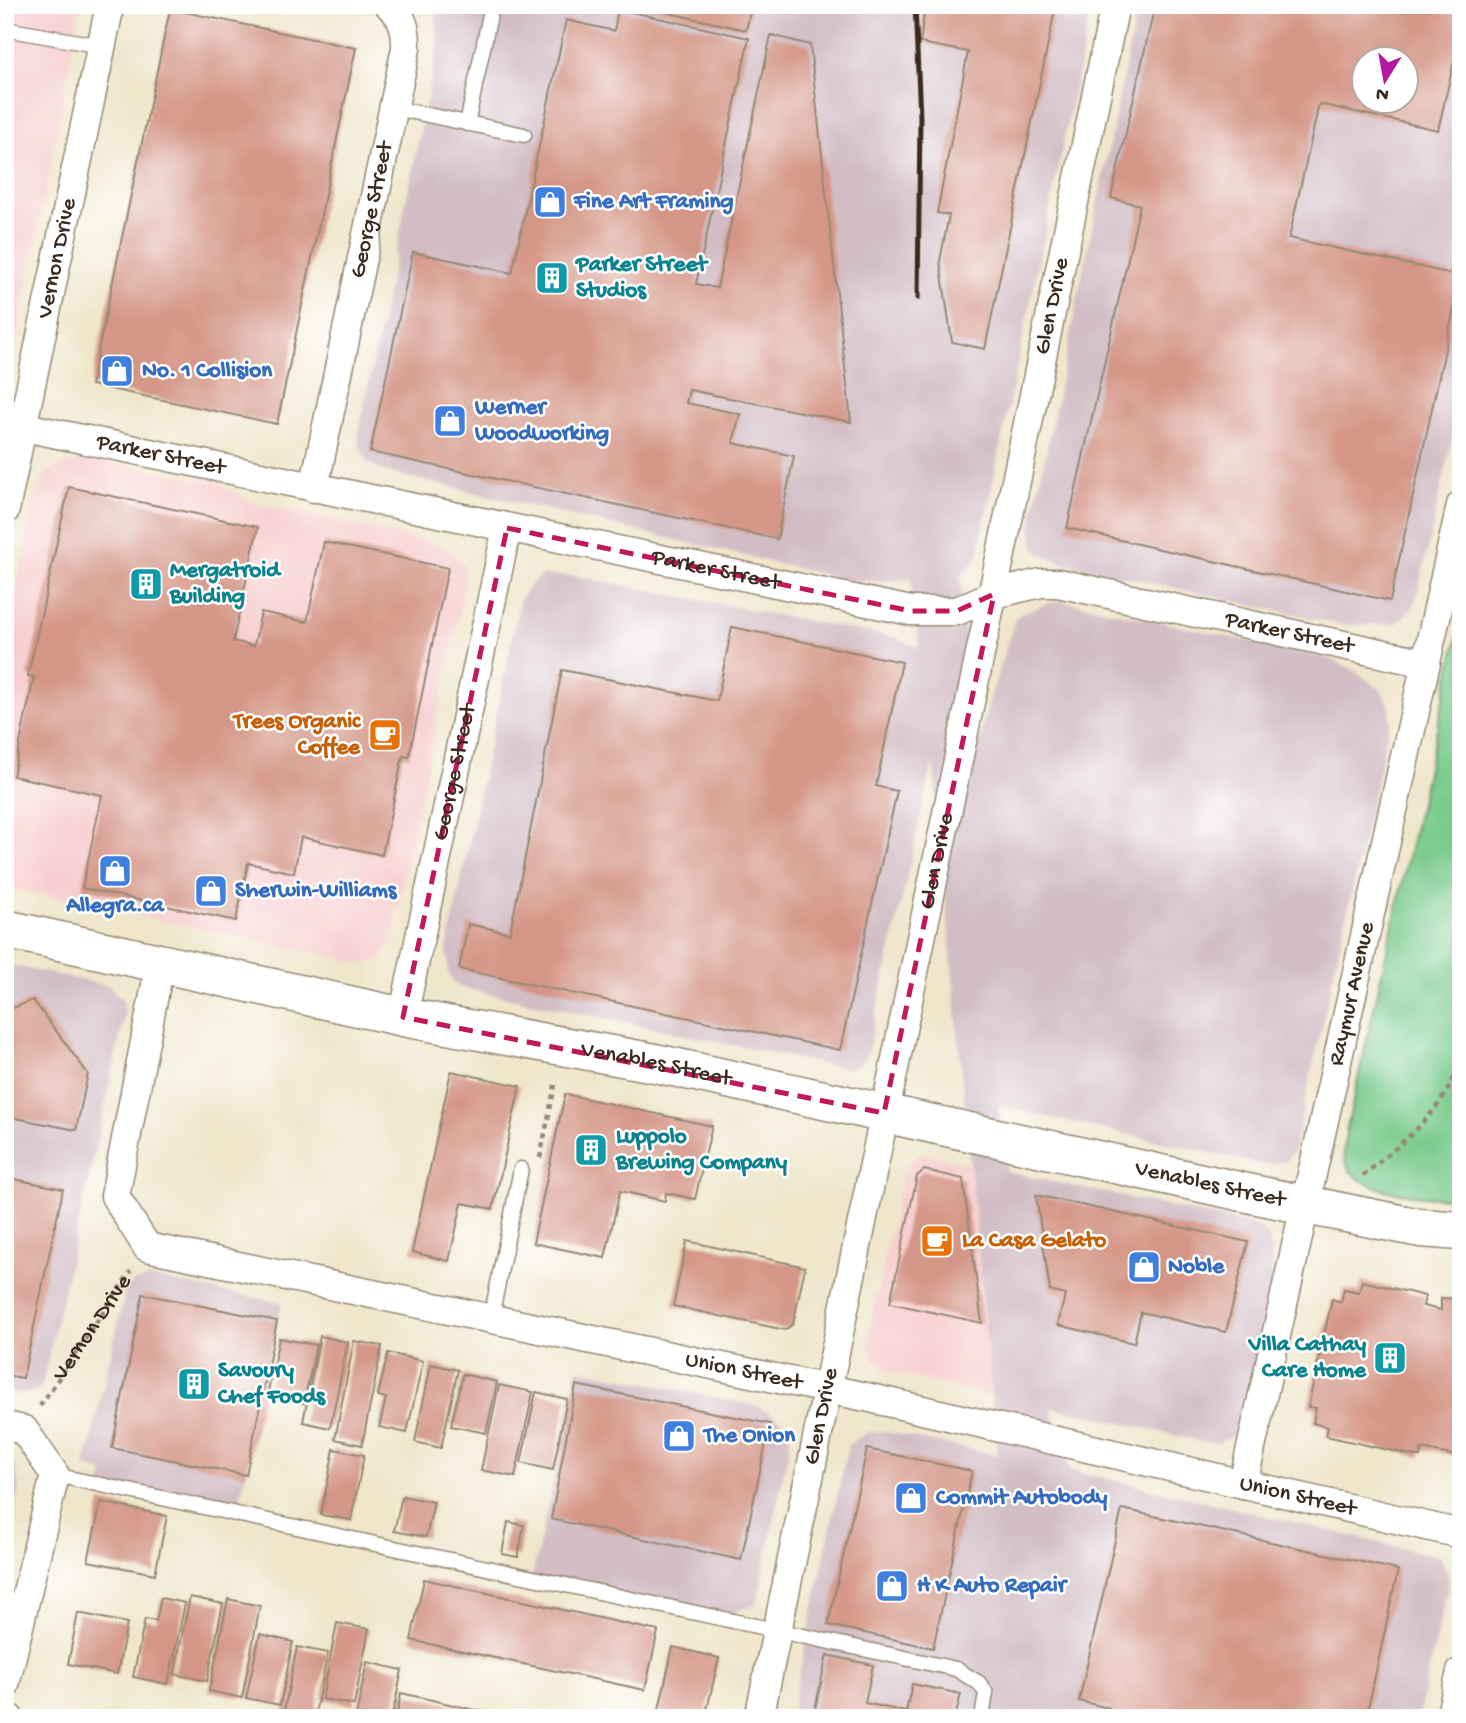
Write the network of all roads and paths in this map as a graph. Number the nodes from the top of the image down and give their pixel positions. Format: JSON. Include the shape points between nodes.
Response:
{"nodes":[{"id":1,"x":110,"y":5,"type":"edge"},
{"id":2,"x":492,"y":5,"type":"edge"},
{"id":3,"x":1115,"y":5,"type":"edge"},
{"id":4,"x":395,"y":10,"type":"edge"},
{"id":5,"x":5,"y":29,"type":"edge"},
{"id":6,"x":102,"y":46,"type":"junction"},
{"id":7,"x":394,"y":108,"type":"junction"},
{"id":8,"x":467,"y":124,"type":"junction"},
{"id":9,"x":524,"y":135,"type":"dead end"},
{"id":10,"x":14,"y":425,"type":"edge"},
{"id":11,"x":314,"y":488,"type":"junction"},
{"id":12,"x":1461,"y":505,"type":"edge"},
{"id":13,"x":5,"y":510,"type":"edge"},
{"id":14,"x":507,"y":528,"type":"junction"},
{"id":15,"x":994,"y":594,"type":"junction"},
{"id":16,"x":1426,"y":663,"type":"junction"},
{"id":17,"x":5,"y":929,"type":"edge"},
{"id":18,"x":160,"y":964,"type":"junction"},
{"id":19,"x":402,"y":1017,"type":"junction"},
{"id":20,"x":1461,"y":1054,"type":"edge"},
{"id":21,"x":884,"y":1113,"type":"junction"},
{"id":22,"x":522,"y":1169,"type":"dead end"},
{"id":23,"x":1363,"y":1176,"type":"dead end"},
{"id":24,"x":1304,"y":1205,"type":"junction"},
{"id":25,"x":1461,"y":1231,"type":"edge"},
{"id":26,"x":147,"y":1247,"type":"junction"},
{"id":27,"x":491,"y":1318,"type":"junction"},
{"id":28,"x":827,"y":1388,"type":"junction"},
{"id":29,"x":15,"y":1428,"type":"edge"},
{"id":30,"x":55,"y":1475,"type":"junction"},
{"id":31,"x":1243,"y":1484,"type":"junction"},
{"id":32,"x":1461,"y":1534,"type":"edge"},
{"id":33,"x":777,"y":1631,"type":"junction"},
{"id":34,"x":1461,"y":1672,"type":"edge"},
{"id":35,"x":6,"y":1676,"type":"edge"},
{"id":36,"x":759,"y":1718,"type":"edge"},
{"id":37,"x":982,"y":1718,"type":"edge"},
{"id":38,"x":1450,"y":1718,"type":"edge"}],
"edges":[{"from":1,"to":6,"type":"street","name":"Vernon Drive"},
{"from":2,"to":8,"type":"lane"},
{"from":3,"to":15,"type":"street","name":"Glen Drive"},
{"from":4,"to":7,"type":"street","name":"George Street","via":[[406,29],[406,48]]},
{"from":5,"to":6,"type":"lane"},
{"from":6,"to":10,"type":"street","name":"Vernon Drive"},
{"from":7,"to":8,"type":"lane"},
{"from":7,"to":11,"type":"street","name":"George Street"},
{"from":8,"to":9,"type":"lane"},
{"from":10,"to":11,"type":"street","name":"Parker Street"},
{"from":10,"to":13,"type":"street","name":"Vernon Drive"},
{"from":11,"to":14,"type":"street","name":"Parker Street"},
{"from":12,"to":16,"type":"street","name":"Raymur Avenue"},
{"from":14,"to":15,"type":"street","name":"Parker Street","via":[[911,611],[957,611]]},
{"from":14,"to":19,"type":"street","name":"George Street"},
{"from":15,"to":16,"type":"street","name":"Parker Street","via":[[1058,583]]},
{"from":15,"to":21,"type":"street","name":"Glen Drive"},
{"from":16,"to":24,"type":"street","name":"Raymur Avenue"},
{"from":17,"to":18,"type":"main road","name":"Venables Street"},
{"from":18,"to":19,"type":"main road","name":"Venables Street"},
{"from":18,"to":26,"type":"street","via":[[115,1196]]},
{"from":19,"to":21,"type":"main road","name":"Venables Street","via":[[655,1063]]},
{"from":20,"to":23,"type":"path","via":[[1450,1086],[1417,1130]]},
{"from":21,"to":24,"type":"main road","name":"Venables Street"},
{"from":21,"to":28,"type":"street","name":"Glen Drive"},
{"from":22,"to":27,"type":"lane"},
{"from":24,"to":25,"type":"main road","name":"Venables Street","via":[[1420,1228]]},
{"from":24,"to":31,"type":"street","name":"Raymur Avenue"},
{"from":26,"to":27,"type":"street","name":"Union Street"},
{"from":26,"to":29,"type":"path","name":"Vernon Drive"},
{"from":27,"to":28,"type":"street","name":"Union Street"},
{"from":28,"to":31,"type":"street","name":"Union Street"},
{"from":28,"to":33,"type":"street","name":"Glen Drive"},
{"from":29,"to":30,"type":"street"},
{"from":30,"to":33,"type":"lane"},
{"from":30,"to":35,"type":"street"},
{"from":31,"to":32,"type":"street","name":"Union Street"},
{"from":33,"to":36,"type":"street","name":"Glen Drive"},
{"from":33,"to":37,"type":"lane","via":[[956,1670],[979,1683],[986,1693]]},
{"from":34,"to":38,"type":"street"}]}
